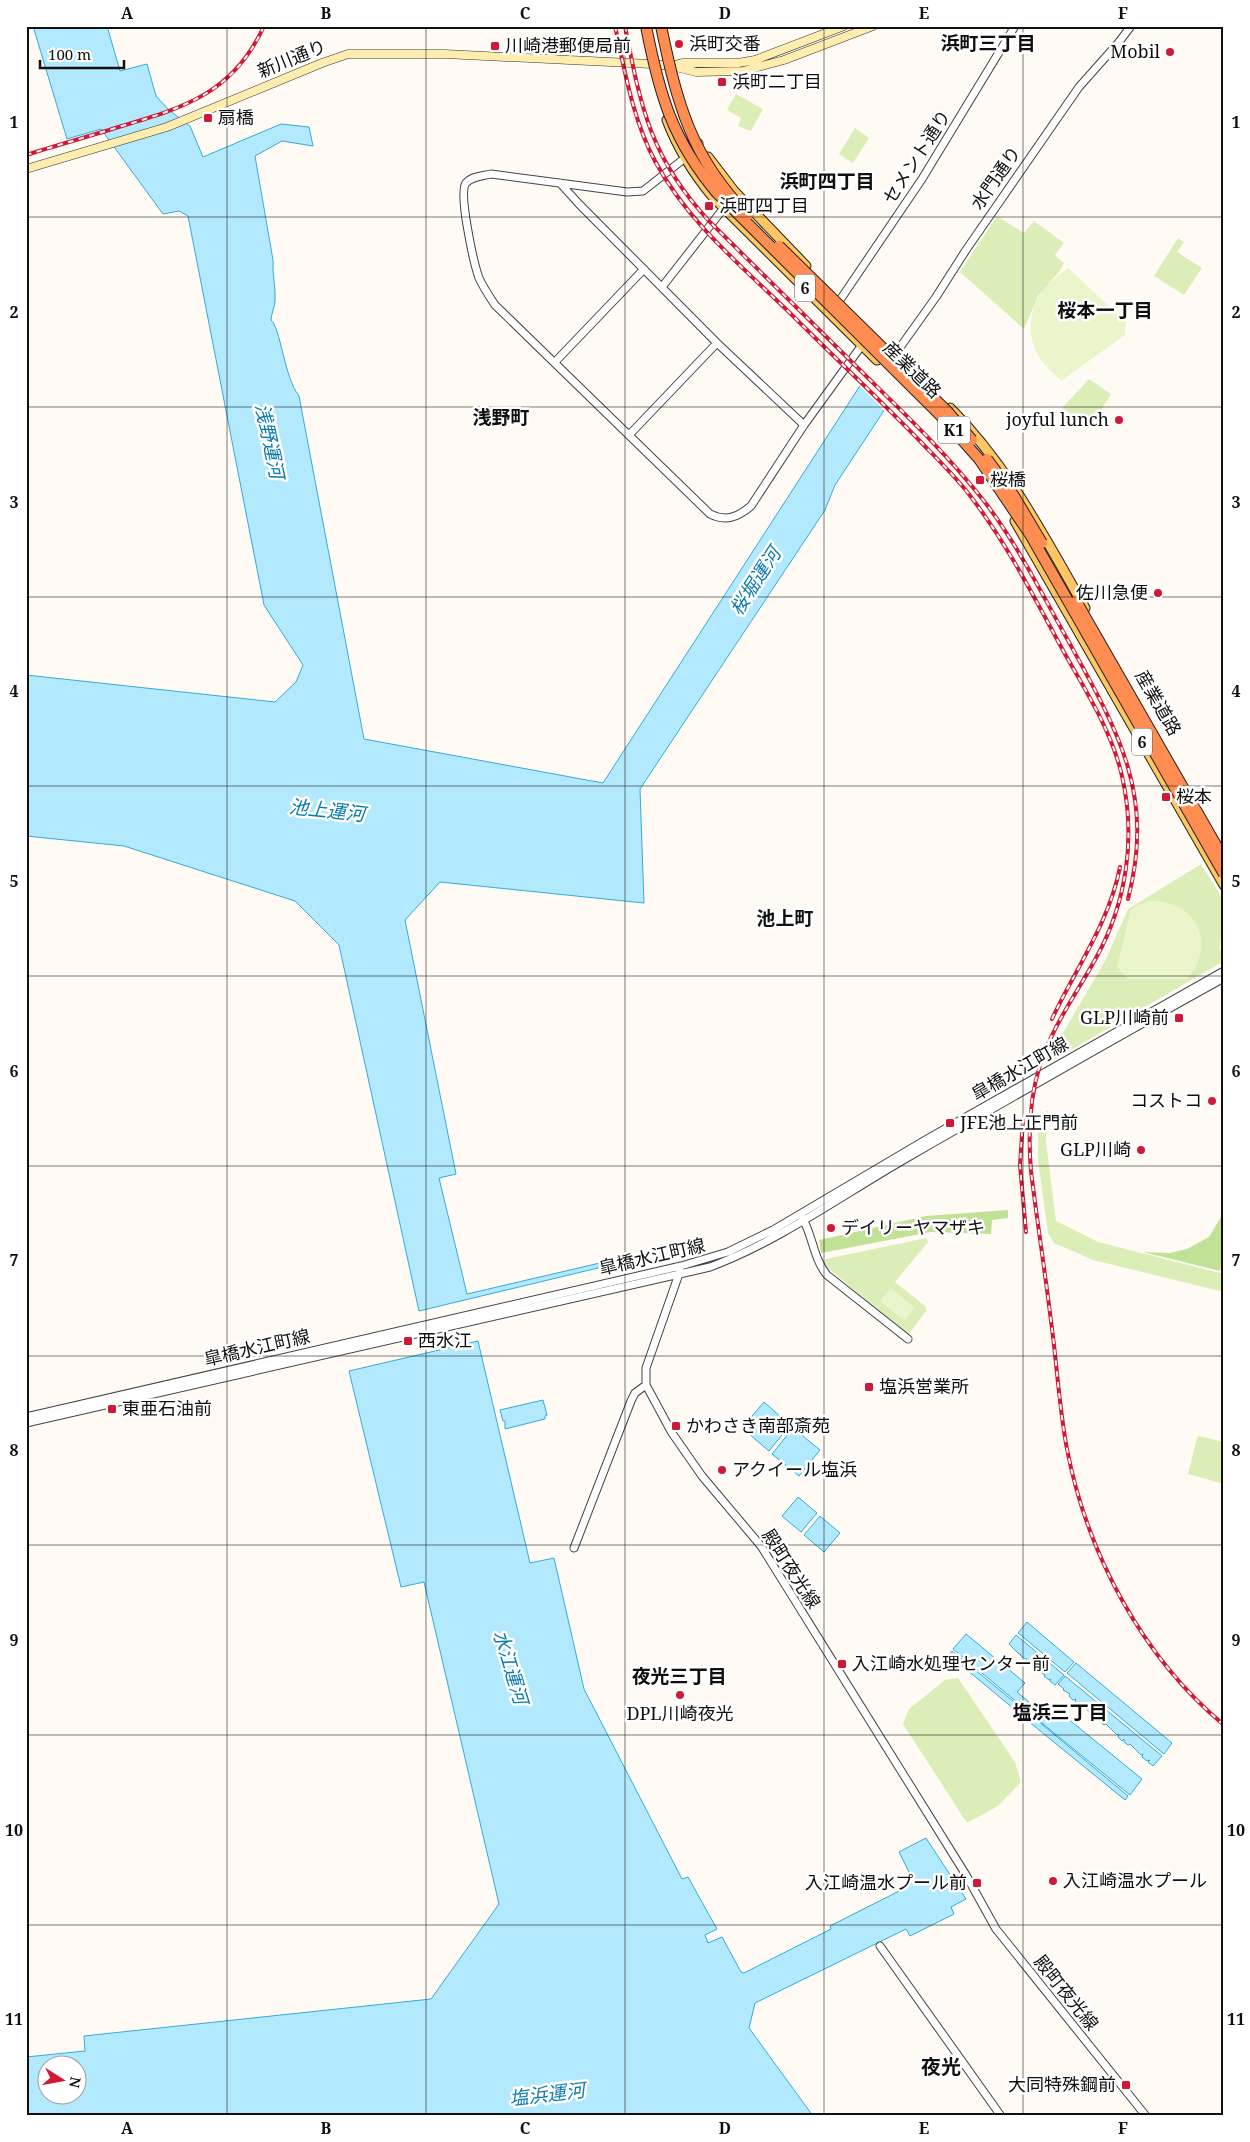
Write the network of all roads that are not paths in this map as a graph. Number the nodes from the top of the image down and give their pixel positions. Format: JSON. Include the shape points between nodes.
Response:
{"nodes":[{"id":1,"x":645,"y":26,"type":"edge"},
{"id":2,"x":663,"y":26,"type":"edge"},
{"id":3,"x":844,"y":26,"type":"edge"},
{"id":4,"x":873,"y":26,"type":"edge"},
{"id":5,"x":1016,"y":26,"type":"edge"},
{"id":6,"x":1131,"y":26,"type":"edge"},
{"id":7,"x":651,"y":64,"type":"junction"},
{"id":8,"x":672,"y":66,"type":"junction"},
{"id":9,"x":700,"y":143,"type":"junction"},
{"id":10,"x":685,"y":158,"type":"junction"},
{"id":11,"x":26,"y":169,"type":"edge"},
{"id":12,"x":560,"y":183,"type":"junction"},
{"id":13,"x":734,"y":191,"type":"junction"},
{"id":14,"x":724,"y":210,"type":"junction"},
{"id":15,"x":644,"y":269,"type":"junction"},
{"id":16,"x":662,"y":287,"type":"junction"},
{"id":17,"x":840,"y":300,"type":"junction"},
{"id":18,"x":717,"y":343,"type":"junction"},
{"id":19,"x":862,"y":344,"type":"junction"},
{"id":20,"x":896,"y":354,"type":"junction"},
{"id":21,"x":555,"y":362,"type":"junction"},
{"id":22,"x":885,"y":367,"type":"junction"},
{"id":23,"x":804,"y":425,"type":"junction"},
{"id":24,"x":630,"y":434,"type":"junction"},
{"id":25,"x":1075,"y":590,"type":"junction"},
{"id":26,"x":1061,"y":600,"type":"junction"},
{"id":27,"x":1087,"y":611,"type":"junction"},
{"id":28,"x":1076,"y":627,"type":"junction"},
{"id":29,"x":1193,"y":796,"type":"junction"},
{"id":30,"x":1181,"y":810,"type":"junction"},
{"id":31,"x":1224,"y":849,"type":"edge"},
{"id":32,"x":1224,"y":859,"type":"edge"},
{"id":33,"x":1224,"y":874,"type":"edge"},
{"id":34,"x":1224,"y":885,"type":"edge"},
{"id":35,"x":1224,"y":971,"type":"edge"},
{"id":36,"x":1224,"y":978,"type":"edge"},
{"id":37,"x":802,"y":1217,"type":"junction"},
{"id":38,"x":680,"y":1269,"type":"junction"},
{"id":39,"x":908,"y":1340,"type":"dead end"},
{"id":40,"x":646,"y":1385,"type":"junction"},
{"id":41,"x":26,"y":1416,"type":"edge"},
{"id":42,"x":26,"y":1423,"type":"edge"},
{"id":43,"x":574,"y":1548,"type":"dead end"},
{"id":44,"x":880,"y":1946,"type":"dead end"},
{"id":45,"x":1001,"y":2116,"type":"edge"},
{"id":46,"x":1146,"y":2116,"type":"edge"}],
"edges":[{"from":1,"to":7,"type":"main road","name":"産業道路","number":"6"},
{"from":1,"to":33,"type":"highway","number":"K1","bridge":true,"via":[[665,105],[694,164],[717,194],[941,416],[979,459],[1035,544]]},
{"from":2,"to":8,"type":"main road","name":"産業道路","number":"6"},
{"from":2,"to":32,"type":"highway","number":"K1","bridge":true,"via":[[684,120],[713,173],[743,210],[947,411],[1000,475],[1041,540]]},
{"from":3,"to":8,"type":"main road","name":"新川通り","via":[[755,60]]},
{"from":4,"to":8,"type":"main road","name":"新川通り","via":[[784,60],[743,71],[696,72]]},
{"from":5,"to":17,"type":"street","name":"セメント通り","via":[[922,179]]},
{"from":6,"to":20,"type":"street","name":"水門通り","via":[[1051,125]]},
{"from":7,"to":8,"type":"main road","name":"新川通り"},
{"from":7,"to":10,"type":"main road","name":"産業道路","number":"6","via":[[662,106]]},
{"from":7,"to":11,"type":"main road","name":"新川通り","via":[[478,55],[343,55],[143,135]]},
{"from":8,"to":9,"type":"main road","name":"産業道路","number":"6","via":[[682,102]]},
{"from":9,"to":10,"type":"street"},
{"from":9,"to":13,"type":"main road","name":"産業道路","number":"6"},
{"from":10,"to":12,"type":"street","via":[[642,191]]},
{"from":10,"to":14,"type":"main road","name":"産業道路","number":"6"},
{"from":12,"to":15,"type":"street"},
{"from":12,"to":21,"type":"street","via":[[491,174],[476,177],[466,184],[463,193],[479,277],[485,289],[495,304]]},
{"from":13,"to":14,"type":"street"},
{"from":13,"to":17,"type":"main road","name":"産業道路","number":"6"},
{"from":14,"to":16,"type":"street"},
{"from":14,"to":19,"type":"main road","name":"産業道路","number":"6"},
{"from":15,"to":16,"type":"street"},
{"from":15,"to":21,"type":"street"},
{"from":16,"to":18,"type":"street"},
{"from":17,"to":20,"type":"main road","name":"産業道路","number":"6"},
{"from":18,"to":23,"type":"street"},
{"from":18,"to":24,"type":"street"},
{"from":19,"to":22,"type":"main road","name":"産業道路","number":"6"},
{"from":19,"to":23,"type":"street"},
{"from":20,"to":22,"type":"street","name":"水門通り"},
{"from":20,"to":25,"type":"main road","name":"産業道路","number":"6","via":[[961,419],[996,460]]},
{"from":21,"to":24,"type":"street"},
{"from":22,"to":26,"type":"main road","name":"産業道路","number":"6","via":[[943,423],[976,461],[1006,503]]},
{"from":23,"to":24,"type":"street","via":[[751,506],[730,518],[710,514]]},
{"from":25,"to":26,"type":"street"},
{"from":25,"to":27,"type":"main road","name":"産業道路","number":"6"},
{"from":26,"to":28,"type":"main road","name":"産業道路","number":"6"},
{"from":27,"to":28,"type":"street"},
{"from":27,"to":29,"type":"main road","name":"産業道路","number":"6"},
{"from":28,"to":30,"type":"main road","name":"産業道路","number":"6"},
{"from":29,"to":30,"type":"street"},
{"from":29,"to":31,"type":"main road","name":"産業道路","number":"6"},
{"from":30,"to":34,"type":"main road","name":"産業道路","number":"6"},
{"from":35,"to":37,"type":"street","name":"皐橋水江町線","via":[[923,1142]]},
{"from":36,"to":37,"type":"street","name":"皐橋水江町線"},
{"from":37,"to":38,"type":"street","name":"皐橋水江町線","via":[[725,1261],[703,1268]]},
{"from":37,"to":39,"type":"street","via":[[817,1260],[827,1275]]},
{"from":38,"to":40,"type":"street","via":[[646,1368]]},
{"from":38,"to":41,"type":"street","name":"皐橋水江町線"},
{"from":38,"to":42,"type":"street","name":"皐橋水江町線"},
{"from":40,"to":43,"type":"street","via":[[635,1393],[631,1401]]},
{"from":40,"to":46,"type":"street","name":"殿町夜光線","via":[[672,1433],[702,1476],[761,1546],[996,1929]]},
{"from":44,"to":45,"type":"street"}]}
